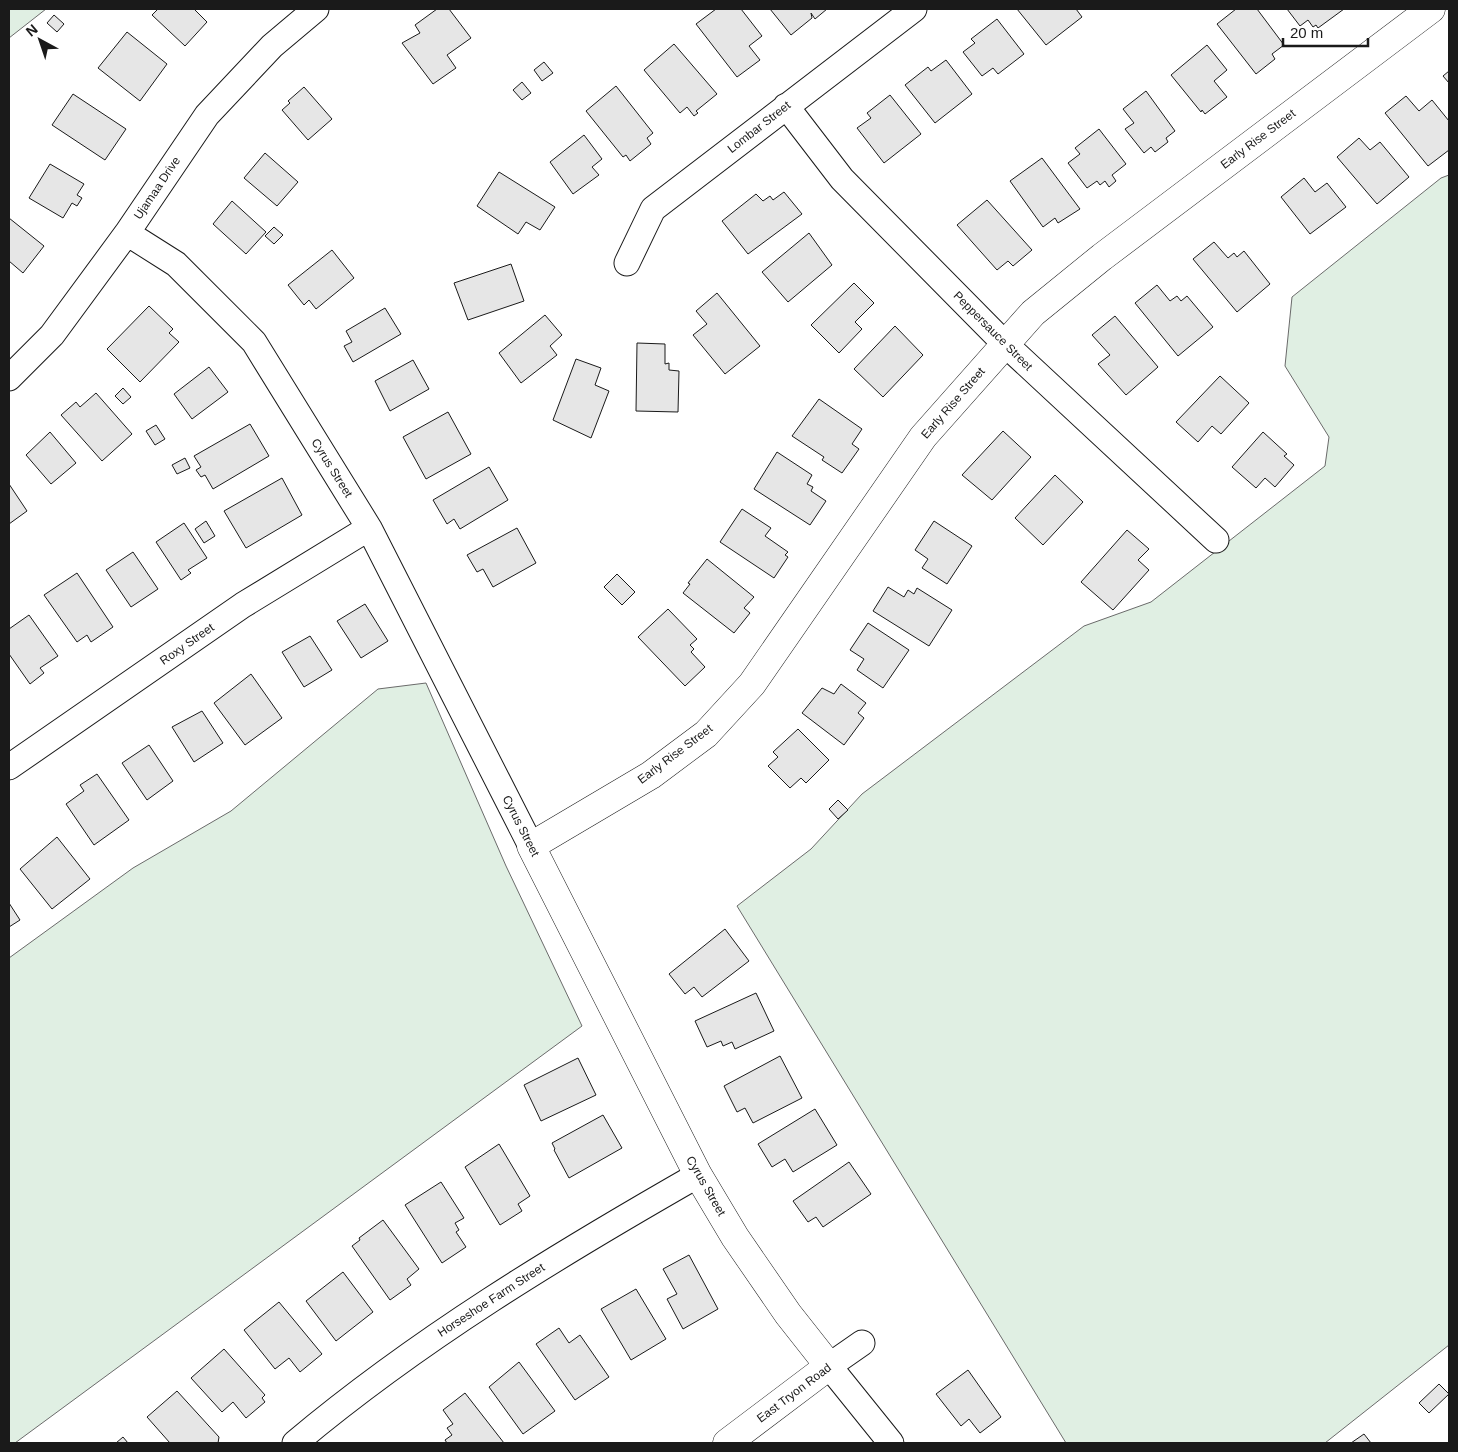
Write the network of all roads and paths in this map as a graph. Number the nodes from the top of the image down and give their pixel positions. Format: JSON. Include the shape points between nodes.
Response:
{"nodes":[{"id":1,"x":316,"y":9,"type":"edge"},
{"id":2,"x":914,"y":9,"type":"edge"},
{"id":3,"x":1430,"y":9,"type":"edge"},
{"id":4,"x":786,"y":106,"type":"junction"},
{"id":5,"x":127,"y":233,"type":"junction"},
{"id":6,"x":627,"y":263,"type":"dead end"},
{"id":7,"x":1004,"y":343,"type":"junction"},
{"id":8,"x":9,"y":378,"type":"edge"},
{"id":9,"x":369,"y":528,"type":"junction"},
{"id":10,"x":1216,"y":540,"type":"dead end"},
{"id":11,"x":9,"y":767,"type":"edge"},
{"id":12,"x":531,"y":846,"type":"junction"},
{"id":13,"x":698,"y":1175,"type":"junction"},
{"id":14,"x":862,"y":1343,"type":"dead end"},
{"id":15,"x":829,"y":1366,"type":"junction"},
{"id":16,"x":295,"y":1443,"type":"edge"},
{"id":17,"x":727,"y":1443,"type":"edge"},
{"id":18,"x":891,"y":1443,"type":"edge"}],
"edges":[{"from":1,"to":5,"type":"street","name":"Ujamaa Drive","via":[[272,46],[207,115]]},
{"from":2,"to":4,"type":"street","name":"Lombar Street"},
{"from":3,"to":7,"type":"street","name":"Early Rise Street","via":[[1102,257],[1033,313]]},
{"from":4,"to":6,"type":"street","name":"Lombar Street","via":[[653,209]]},
{"from":4,"to":7,"type":"street","name":"Peppersauce Street","via":[[842,179]]},
{"from":5,"to":8,"type":"street","name":"Ujamaa Drive","via":[[52,335]]},
{"from":5,"to":9,"type":"street","name":"Cyrus Street","via":[[176,264],[254,342]]},
{"from":7,"to":10,"type":"street","name":"Peppersauce Street"},
{"from":7,"to":12,"type":"street","name":"Early Rise Street","via":[[923,437],[752,684],[712,726],[651,774]]},
{"from":9,"to":11,"type":"street","name":"Roxy Street","via":[[243,605]]},
{"from":9,"to":12,"type":"street","name":"Cyrus Street"},
{"from":12,"to":13,"type":"street","name":"Cyrus Street"},
{"from":13,"to":15,"type":"street","name":"Cyrus Street","via":[[735,1237],[788,1314]]},
{"from":13,"to":16,"type":"street","name":"Horseshoe Farm Street","via":[[568,1250],[443,1332]]},
{"from":14,"to":15,"type":"street","name":"East Tryon Road"},
{"from":15,"to":17,"type":"street","name":"East Tryon Road"},
{"from":15,"to":18,"type":"street","name":"Cyrus Street"}]}
